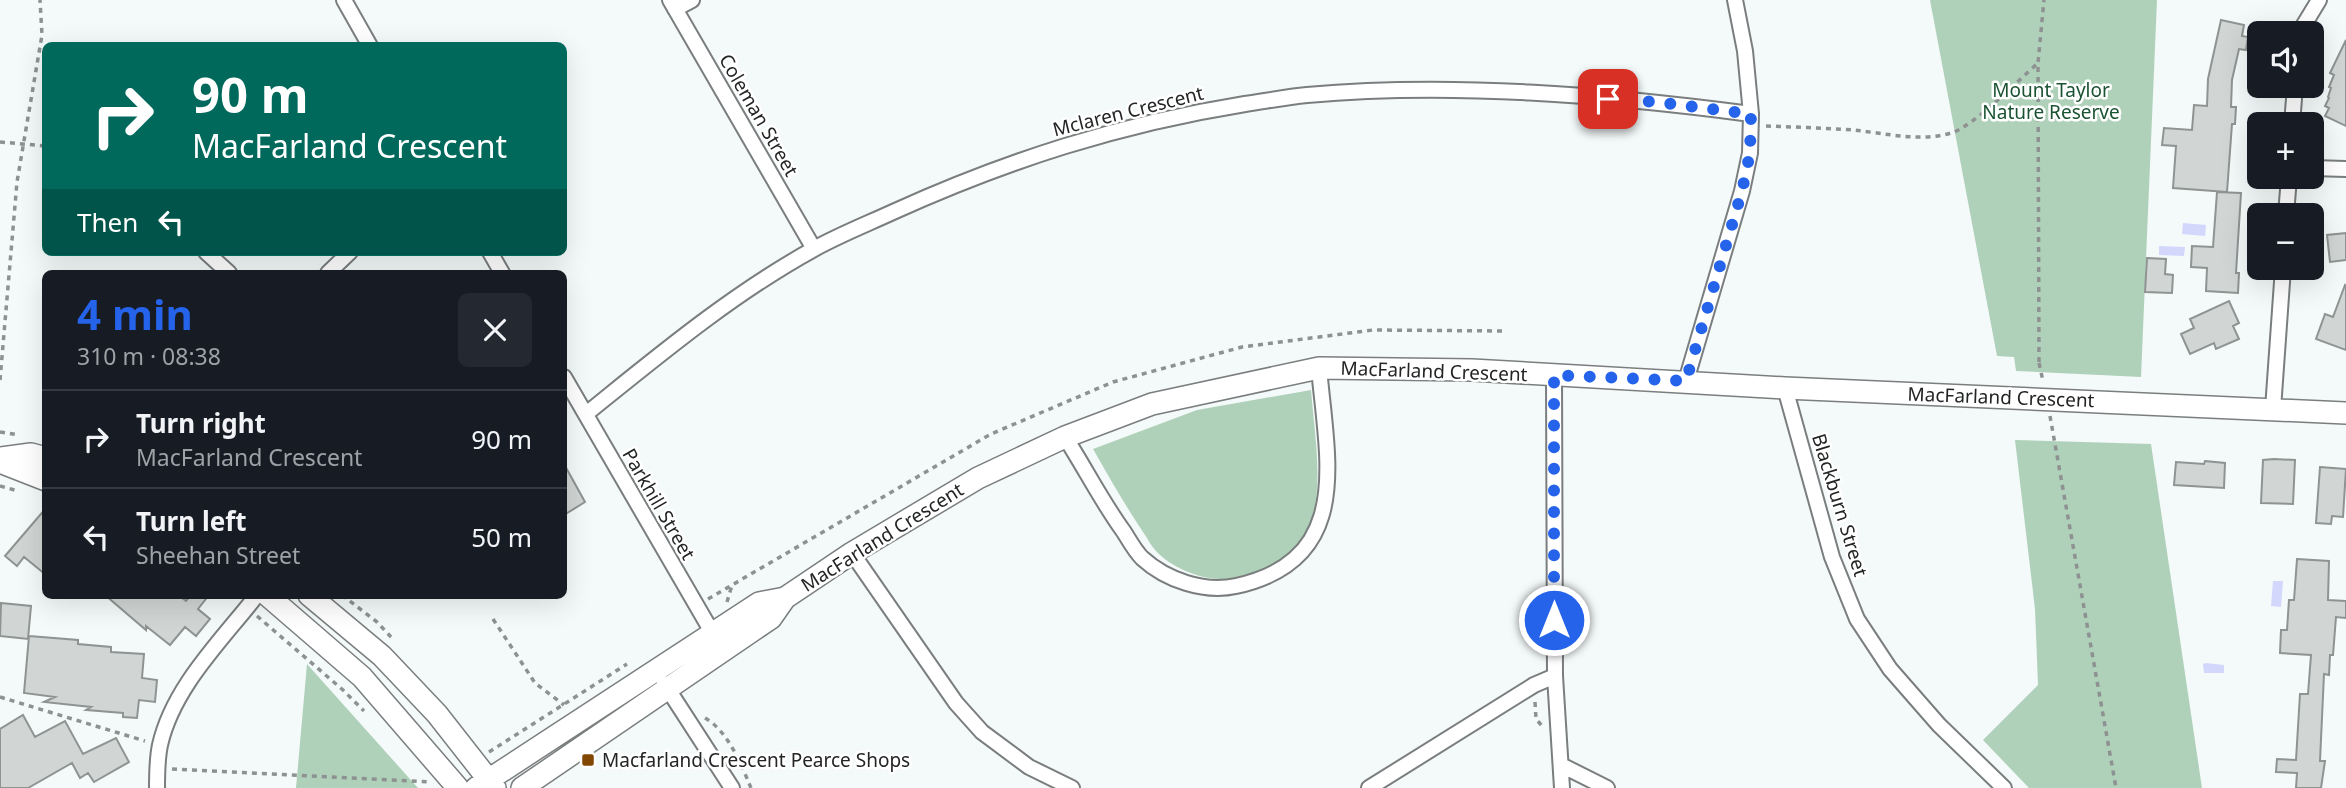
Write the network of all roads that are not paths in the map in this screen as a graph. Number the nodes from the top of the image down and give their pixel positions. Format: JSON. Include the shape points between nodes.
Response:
{"nodes":[{"id":1,"x":344,"y":0,"type":"edge"},
{"id":2,"x":692,"y":0,"type":"edge"},
{"id":3,"x":1735,"y":0,"type":"edge"},
{"id":4,"x":2319,"y":0,"type":"edge"},
{"id":5,"x":673,"y":4,"type":"edge"},
{"id":6,"x":2306,"y":21,"type":"edge"},
{"id":7,"x":368,"y":42,"type":"edge"},
{"id":8,"x":1750,"y":120,"type":"junction"},
{"id":9,"x":2324,"y":168,"type":"edge"},
{"id":10,"x":2346,"y":169,"type":"edge"},
{"id":11,"x":814,"y":249,"type":"junction"},
{"id":12,"x":210,"y":256,"type":"edge"},
{"id":13,"x":346,"y":256,"type":"edge"},
{"id":14,"x":226,"y":270,"type":"edge"},
{"id":15,"x":331,"y":270,"type":"edge"},
{"id":16,"x":2282,"y":280,"type":"edge"},
{"id":17,"x":1319,"y":368,"type":"junction"},
{"id":18,"x":1554,"y":375,"type":"junction"},
{"id":19,"x":1686,"y":381,"type":"junction"},
{"id":20,"x":567,"y":382,"type":"edge"},
{"id":21,"x":1785,"y":388,"type":"junction"},
{"id":22,"x":2273,"y":409,"type":"junction"},
{"id":23,"x":586,"y":414,"type":"junction"},
{"id":24,"x":2346,"y":414,"type":"edge"},
{"id":25,"x":1065,"y":437,"type":"junction"},
{"id":26,"x":42,"y":457,"type":"edge"},
{"id":27,"x":0,"y":460,"type":"edge"},
{"id":28,"x":42,"y":478,"type":"edge"},
{"id":29,"x":852,"y":553,"type":"junction"},
{"id":30,"x":254,"y":599,"type":"edge"},
{"id":31,"x":272,"y":599,"type":"edge"},
{"id":32,"x":314,"y":599,"type":"edge"},
{"id":33,"x":718,"y":642,"type":"junction"},
{"id":34,"x":656,"y":670,"type":"junction"},
{"id":35,"x":1555,"y":676,"type":"junction"},
{"id":36,"x":667,"y":688,"type":"junction"},
{"id":37,"x":1560,"y":765,"type":"junction"},
{"id":38,"x":487,"y":785,"type":"edge"},
{"id":39,"x":157,"y":788,"type":"edge"},
{"id":40,"x":458,"y":788,"type":"edge"},
{"id":41,"x":522,"y":788,"type":"edge"},
{"id":42,"x":732,"y":788,"type":"edge"},
{"id":43,"x":1072,"y":788,"type":"edge"},
{"id":44,"x":1368,"y":788,"type":"edge"},
{"id":45,"x":1562,"y":788,"type":"edge"},
{"id":46,"x":1607,"y":788,"type":"edge"},
{"id":47,"x":2004,"y":788,"type":"edge"}],
"edges":[{"from":1,"to":7,"type":"street"},
{"from":2,"to":5,"type":"street"},
{"from":3,"to":8,"type":"street","via":[[1745,51]]},
{"from":4,"to":6,"type":"street"},
{"from":5,"to":11,"type":"street","name":"Coleman Street"},
{"from":8,"to":11,"type":"street","name":"Mclaren Crescent","via":[[1656,102],[1536,94],[1417,89],[1306,95],[1185,114],[1057,147],[951,186]]},
{"from":8,"to":19,"type":"street","via":[[1750,153],[1742,191]]},
{"from":9,"to":10,"type":"street"},
{"from":11,"to":23,"type":"street","name":"Mclaren Crescent","via":[[740,296]]},
{"from":12,"to":14,"type":"street"},
{"from":13,"to":15,"type":"street"},
{"from":16,"to":22,"type":"street"},
{"from":17,"to":18,"type":"street","name":"MacFarland Crescent"},
{"from":17,"to":25,"type":"street","name":"MacFarland Crescent","via":[[1152,404]]},
{"from":17,"to":25,"type":"street","via":[[1328,479],[1323,515],[1310,543],[1287,566],[1259,581],[1230,587],[1197,586],[1166,575],[1141,558]]},
{"from":18,"to":19,"type":"street","name":"MacFarland Crescent"},
{"from":18,"to":35,"type":"street"},
{"from":19,"to":21,"type":"street","name":"MacFarland Crescent"},
{"from":20,"to":23,"type":"street","name":"Parkhill Street"},
{"from":21,"to":22,"type":"street","name":"MacFarland Crescent"},
{"from":21,"to":47,"type":"street","name":"Blackburn Street","via":[[1832,557],[1857,619],[1898,678]]},
{"from":22,"to":24,"type":"street","name":"MacFarland Crescent"},
{"from":23,"to":33,"type":"street","name":"Parkhill Street"},
{"from":25,"to":29,"type":"street","name":"MacFarland Crescent","via":[[978,478]]},
{"from":26,"to":27,"type":"street","via":[[32,454]]},
{"from":27,"to":28,"type":"street"},
{"from":29,"to":33,"type":"street","name":"MacFarland Crescent","via":[[785,598],[771,618]]},
{"from":29,"to":43,"type":"street","via":[[956,703],[982,732],[1029,766]]},
{"from":30,"to":39,"type":"street","via":[[196,672],[169,715],[160,746]]},
{"from":31,"to":40,"type":"street","via":[[362,677]]},
{"from":32,"to":38,"type":"street","via":[[382,656],[437,714]]},
{"from":33,"to":34,"type":"street","name":"MacFarland Crescent"},
{"from":33,"to":36,"type":"street","name":"MacFarland Crescent"},
{"from":34,"to":36,"type":"street"},
{"from":34,"to":38,"type":"street","name":"MacFarland Crescent"},
{"from":35,"to":37,"type":"street"},
{"from":35,"to":44,"type":"street"},
{"from":36,"to":41,"type":"street","name":"MacFarland Crescent"},
{"from":36,"to":42,"type":"street"},
{"from":37,"to":45,"type":"street"},
{"from":37,"to":46,"type":"street"}]}
